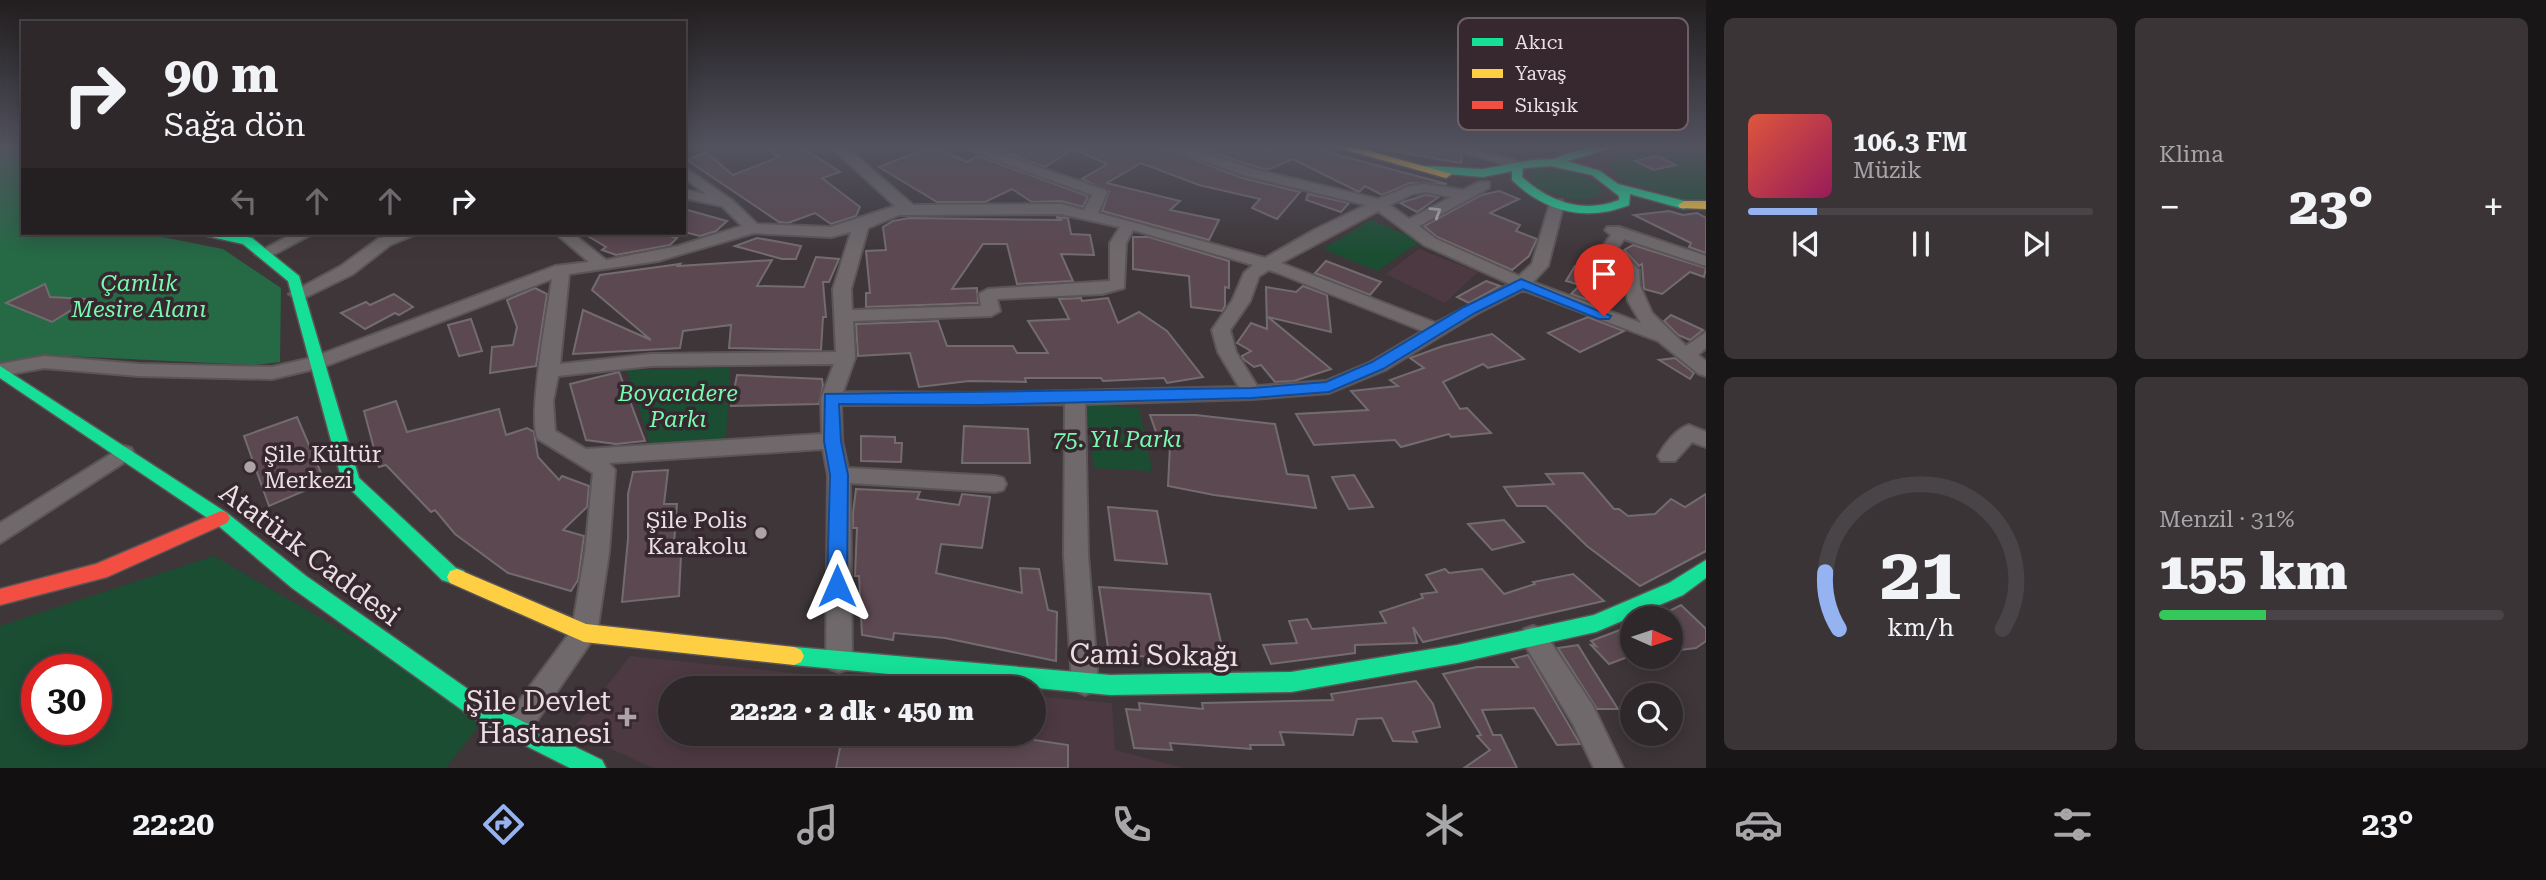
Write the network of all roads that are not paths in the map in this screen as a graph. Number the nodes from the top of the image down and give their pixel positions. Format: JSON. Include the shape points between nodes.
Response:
{"nodes":[{"id":1,"x":698,"y":182,"type":"edge"},
{"id":2,"x":877,"y":182,"type":"edge"},
{"id":3,"x":1068,"y":182,"type":"edge"},
{"id":4,"x":1289,"y":182,"type":"edge"},
{"id":5,"x":1473,"y":182,"type":"edge"},
{"id":6,"x":1520,"y":182,"type":"edge"},
{"id":7,"x":1611,"y":182,"type":"edge"},
{"id":8,"x":1615,"y":184,"type":"junction"},
{"id":9,"x":1484,"y":185,"type":"junction"},
{"id":10,"x":686,"y":194,"type":"edge"},
{"id":11,"x":1463,"y":194,"type":"junction"},
{"id":12,"x":1538,"y":196,"type":"junction"},
{"id":13,"x":728,"y":204,"type":"junction"},
{"id":14,"x":1379,"y":204,"type":"junction"},
{"id":15,"x":1684,"y":205,"type":"junction"},
{"id":16,"x":1706,"y":205,"type":"edge"},
{"id":17,"x":1566,"y":206,"type":"junction"},
{"id":18,"x":1612,"y":209,"type":"junction"},
{"id":19,"x":909,"y":210,"type":"junction"},
{"id":20,"x":1089,"y":215,"type":"junction"},
{"id":21,"x":1129,"y":224,"type":"junction"},
{"id":22,"x":861,"y":225,"type":"junction"},
{"id":23,"x":1407,"y":225,"type":"junction"},
{"id":24,"x":753,"y":228,"type":"junction"},
{"id":25,"x":1617,"y":232,"type":"junction"},
{"id":26,"x":221,"y":235,"type":"edge"},
{"id":27,"x":302,"y":235,"type":"edge"},
{"id":28,"x":405,"y":235,"type":"edge"},
{"id":29,"x":565,"y":235,"type":"edge"},
{"id":30,"x":263,"y":254,"type":"junction"},
{"id":31,"x":1706,"y":261,"type":"edge"},
{"id":32,"x":1271,"y":265,"type":"junction"},
{"id":33,"x":603,"y":267,"type":"junction"},
{"id":34,"x":561,"y":270,"type":"junction"},
{"id":35,"x":1521,"y":283,"type":"junction"},
{"id":36,"x":298,"y":294,"type":"junction"},
{"id":37,"x":844,"y":316,"type":"junction"},
{"id":38,"x":1437,"y":330,"type":"junction"},
{"id":39,"x":1660,"y":336,"type":"junction"},
{"id":40,"x":1706,"y":338,"type":"edge"},
{"id":41,"x":1686,"y":355,"type":"junction"},
{"id":42,"x":846,"y":358,"type":"junction"},
{"id":43,"x":316,"y":363,"type":"junction"},
{"id":44,"x":0,"y":370,"type":"edge"},
{"id":45,"x":1706,"y":370,"type":"edge"},
{"id":46,"x":550,"y":371,"type":"junction"},
{"id":47,"x":1252,"y":393,"type":"junction"},
{"id":48,"x":1074,"y":397,"type":"junction"},
{"id":49,"x":831,"y":398,"type":"junction"},
{"id":50,"x":1706,"y":440,"type":"edge"},
{"id":51,"x":832,"y":441,"type":"junction"},
{"id":52,"x":124,"y":453,"type":"junction"},
{"id":53,"x":1668,"y":456,"type":"dead end"},
{"id":54,"x":586,"y":457,"type":"junction"},
{"id":55,"x":839,"y":475,"type":"junction"},
{"id":56,"x":995,"y":484,"type":"dead end"},
{"id":57,"x":221,"y":518,"type":"junction"},
{"id":58,"x":0,"y":534,"type":"edge"},
{"id":59,"x":1706,"y":568,"type":"edge"},
{"id":60,"x":0,"y":597,"type":"edge"},
{"id":61,"x":584,"y":633,"type":"junction"},
{"id":62,"x":1533,"y":637,"type":"junction"},
{"id":63,"x":839,"y":661,"type":"junction"},
{"id":64,"x":1085,"y":683,"type":"junction"},
{"id":65,"x":515,"y":729,"type":"junction"},
{"id":66,"x":594,"y":768,"type":"edge"},
{"id":67,"x":1609,"y":768,"type":"edge"}],
"edges":[{"from":1,"to":13,"type":"street"},
{"from":2,"to":19,"type":"street"},
{"from":3,"to":20,"type":"street","via":[[1100,193]]},
{"from":4,"to":14,"type":"street"},
{"from":5,"to":9,"type":"street"},
{"from":6,"to":12,"type":"street"},
{"from":7,"to":8,"type":"street"},
{"from":8,"to":15,"type":"street"},
{"from":8,"to":18,"type":"street","via":[[1625,202]]},
{"from":9,"to":11,"type":"street"},
{"from":9,"to":12,"type":"street"},
{"from":10,"to":13,"type":"street"},
{"from":11,"to":14,"type":"street","via":[[1417,188]]},
{"from":23,"to":11,"type":"street","one_way":true,"via":[[1428,218]]},
{"from":12,"to":17,"type":"street"},
{"from":13,"to":24,"type":"street"},
{"from":14,"to":23,"type":"street"},
{"from":14,"to":32,"type":"street","via":[[1320,233]]},
{"from":15,"to":16,"type":"street"},
{"from":15,"to":18,"type":"street"},
{"from":17,"to":18,"type":"street"},
{"from":17,"to":25,"type":"street"},
{"from":17,"to":35,"type":"street","via":[[1540,265]]},
{"from":18,"to":25,"type":"street"},
{"from":19,"to":20,"type":"street","via":[[1061,209]]},
{"from":19,"to":22,"type":"street","via":[[897,210]]},
{"from":20,"to":21,"type":"street"},
{"from":21,"to":32,"type":"street"},
{"from":21,"to":37,"type":"street","via":[[1118,243],[1118,284],[1102,289],[988,294],[991,312]]},
{"from":22,"to":24,"type":"street","via":[[831,232]]},
{"from":22,"to":37,"type":"street","via":[[842,289]]},
{"from":23,"to":35,"type":"street","via":[[1430,242]]},
{"from":24,"to":33,"type":"street","via":[[693,250]]},
{"from":25,"to":31,"type":"street"},
{"from":25,"to":39,"type":"street","via":[[1609,249],[1631,270],[1630,286]]},
{"from":26,"to":30,"type":"street","via":[[247,241]]},
{"from":27,"to":30,"type":"street"},
{"from":28,"to":36,"type":"street","via":[[384,242],[347,270]]},
{"from":29,"to":33,"type":"street"},
{"from":30,"to":36,"type":"street","via":[[294,279]]},
{"from":32,"to":38,"type":"street"},
{"from":32,"to":47,"type":"street","via":[[1252,273],[1241,301],[1221,330],[1227,352]]},
{"from":33,"to":34,"type":"street"},
{"from":34,"to":43,"type":"street"},
{"from":34,"to":46,"type":"street"},
{"from":35,"to":38,"type":"street"},
{"from":35,"to":39,"type":"street"},
{"from":36,"to":43,"type":"street","name":"Cami Sokağı"},
{"from":37,"to":42,"type":"street"},
{"from":38,"to":47,"type":"street","via":[[1378,366],[1329,387]]},
{"from":39,"to":41,"type":"street"},
{"from":40,"to":41,"type":"street"},
{"from":41,"to":45,"type":"street"},
{"from":42,"to":46,"type":"street","via":[[651,360]]},
{"from":42,"to":49,"type":"street"},
{"from":43,"to":44,"type":"street","via":[[272,373],[44,362]]},
{"from":43,"to":61,"type":"street","name":"Cami Sokağı","via":[[351,481],[449,574]]},
{"from":44,"to":52,"type":"street","name":"Atatürk Caddesi"},
{"from":46,"to":54,"type":"street","via":[[543,401],[545,434]]},
{"from":47,"to":48,"type":"street"},
{"from":48,"to":49,"type":"street"},
{"from":48,"to":64,"type":"street","via":[[1076,555]]},
{"from":49,"to":51,"type":"street"},
{"from":50,"to":53,"type":"street","via":[[1689,432]]},
{"from":51,"to":54,"type":"street"},
{"from":51,"to":55,"type":"street"},
{"from":52,"to":57,"type":"street","name":"Atatürk Caddesi"},
{"from":52,"to":58,"type":"street"},
{"from":54,"to":61,"type":"street","via":[[604,470]]},
{"from":55,"to":56,"type":"street"},
{"from":55,"to":63,"type":"street"},
{"from":57,"to":60,"type":"street","via":[[100,571]]},
{"from":57,"to":65,"type":"street","name":"Atatürk Caddesi","via":[[299,583],[487,715]]},
{"from":59,"to":62,"type":"street","name":"Cami Sokağı","via":[[1676,589],[1596,623]]},
{"from":61,"to":63,"type":"street","name":"Cami Sokağı"},
{"from":61,"to":65,"type":"street"},
{"from":62,"to":64,"type":"street","name":"Cami Sokağı","via":[[1291,682]]},
{"from":62,"to":67,"type":"street","via":[[1583,715]]},
{"from":63,"to":64,"type":"street","name":"Cami Sokağı"},
{"from":65,"to":66,"type":"street","name":"Atatürk Caddesi"}]}
